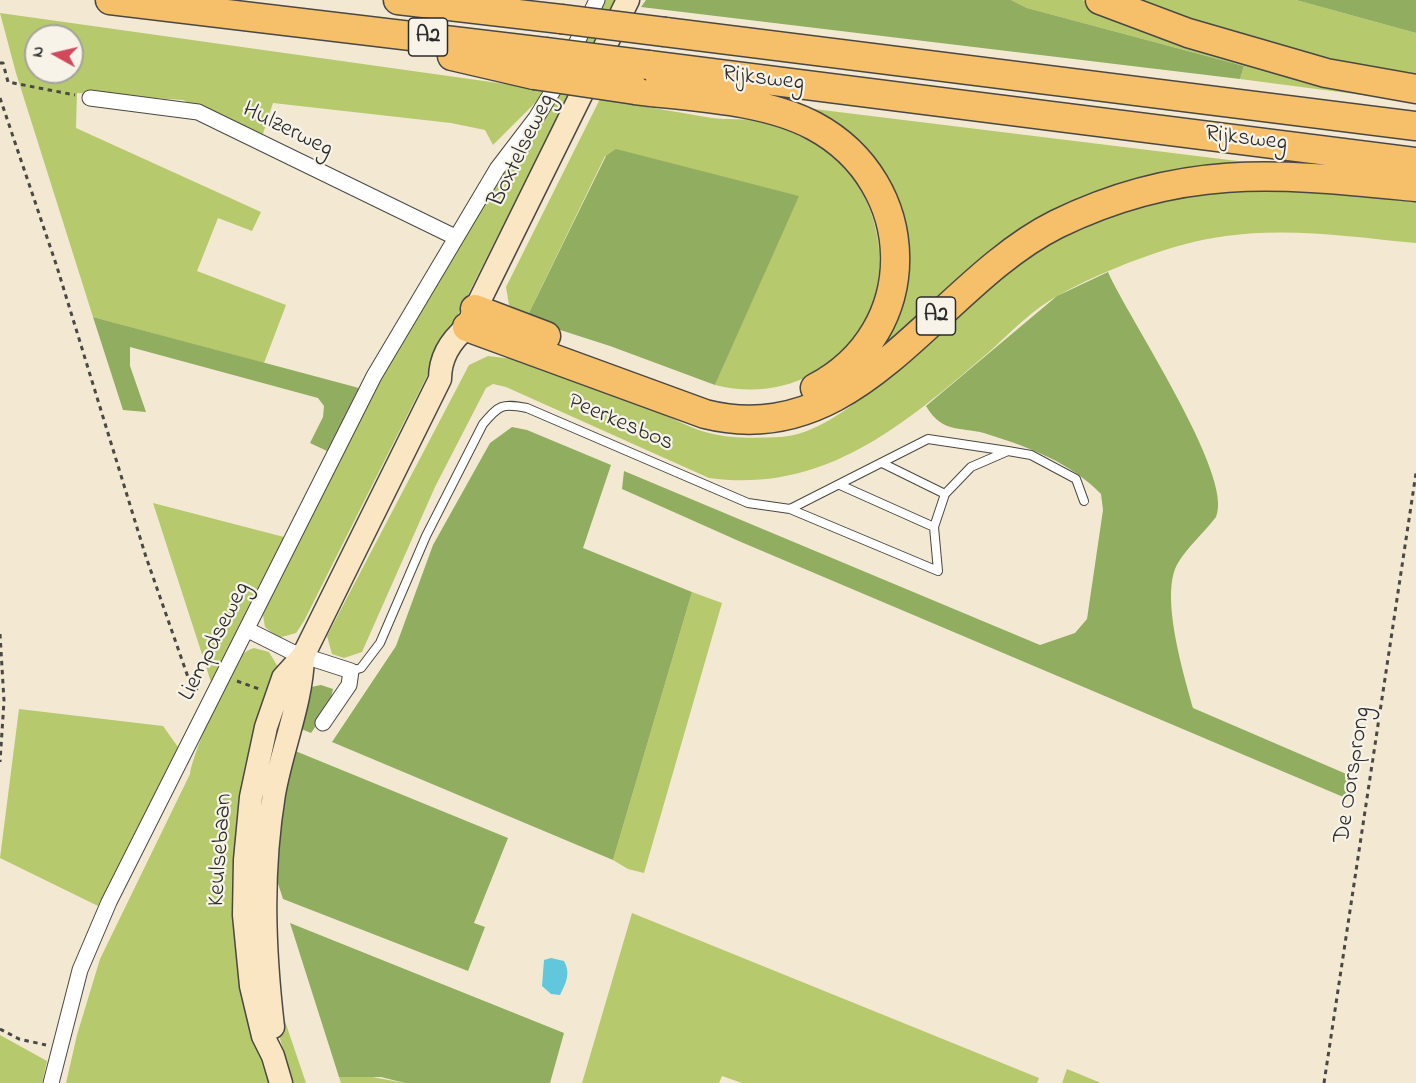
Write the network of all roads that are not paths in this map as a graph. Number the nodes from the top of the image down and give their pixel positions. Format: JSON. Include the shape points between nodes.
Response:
{"nodes":[{"id":1,"x":110,"y":0,"type":"edge"},
{"id":2,"x":398,"y":0,"type":"edge"},
{"id":3,"x":597,"y":0,"type":"edge"},
{"id":4,"x":628,"y":0,"type":"edge"},
{"id":5,"x":1100,"y":0,"type":"edge"},
{"id":6,"x":642,"y":77,"type":"junction"},
{"id":7,"x":1416,"y":88,"type":"edge"},
{"id":8,"x":90,"y":98,"type":"road end"},
{"id":9,"x":1416,"y":126,"type":"edge"},
{"id":10,"x":1416,"y":162,"type":"edge"},
{"id":11,"x":1416,"y":187,"type":"edge"},
{"id":12,"x":455,"y":237,"type":"junction"},
{"id":13,"x":471,"y":318,"type":"junction"},
{"id":14,"x":440,"y":379,"type":"joint"},
{"id":15,"x":1008,"y":450,"type":"junction"},
{"id":16,"x":882,"y":463,"type":"junction"},
{"id":17,"x":840,"y":485,"type":"junction"},
{"id":18,"x":945,"y":494,"type":"junction"},
{"id":19,"x":1084,"y":501,"type":"dead end"},
{"id":20,"x":790,"y":509,"type":"junction"},
{"id":21,"x":934,"y":527,"type":"junction"},
{"id":22,"x":248,"y":630,"type":"junction"},
{"id":23,"x":303,"y":656,"type":"junction"},
{"id":24,"x":351,"y":671,"type":"junction"},
{"id":25,"x":323,"y":723,"type":"dead end"},
{"id":26,"x":51,"y":1083,"type":"edge"},
{"id":27,"x":281,"y":1083,"type":"edge"}],
"edges":[{"from":1,"to":6,"type":"highway","name":"Rijksweg","number":"A2","bridge":true,"via":[[310,23]]},
{"from":2,"to":9,"type":"highway","name":"Rijksweg","number":"A2","bridge":true},
{"from":3,"to":12,"type":"street","name":"Boxtelseweg","via":[[557,84]]},
{"from":4,"to":13,"type":"main road","name":"Boxtelseweg"},
{"from":5,"to":7,"type":"highway","via":[[1188,33],[1326,73]]},
{"from":6,"to":10,"type":"highway","name":"Rijksweg","number":"A2"},
{"from":6,"to":13,"type":"highway","number":"A2","via":[[765,108],[812,125],[851,152],[878,188],[893,227],[895,253],[890,296],[868,343],[840,373],[811,390],[771,402],[735,403]]},
{"from":8,"to":12,"type":"street","name":"Hulzerweg","via":[[198,112]]},
{"from":11,"to":13,"type":"highway","number":"A2","via":[[1255,174],[1178,183],[1111,201],[1056,225],[1003,259],[845,393],[818,408],[780,418],[746,421],[705,414]]},
{"from":12,"to":22,"type":"street","name":"Liempdseweg","via":[[374,376]]},
{"from":13,"to":14,"type":"main road","name":"Boxtelseweg","via":[[440,364]]},
{"from":14,"to":23,"type":"main road","name":"Keulsebaan"},
{"from":15,"to":16,"type":"lane","via":[[928,439]]},
{"from":15,"to":18,"type":"lane","via":[[971,467]]},
{"from":15,"to":19,"type":"lane","via":[[1031,455],[1076,479]]},
{"from":16,"to":17,"type":"lane"},
{"from":16,"to":18,"type":"lane"},
{"from":17,"to":20,"type":"lane"},
{"from":17,"to":21,"type":"lane"},
{"from":18,"to":21,"type":"lane"},
{"from":20,"to":21,"type":"lane","via":[[938,571]]},
{"from":20,"to":24,"type":"lane","name":"Peerkesbos","via":[[748,503],[527,408],[509,404],[496,408],[483,424],[426,536],[380,643],[361,668]]},
{"from":22,"to":23,"type":"street"},
{"from":22,"to":26,"type":"street","name":"Liempdseweg","via":[[109,902],[80,970]]},
{"from":23,"to":24,"type":"street"},
{"from":23,"to":27,"type":"main road","name":"Keulsebaan","via":[[303,685],[282,753],[266,864],[264,914],[273,1056]]},
{"from":24,"to":25,"type":"street","name":"Peerkesbos","via":[[349,685]]}]}
